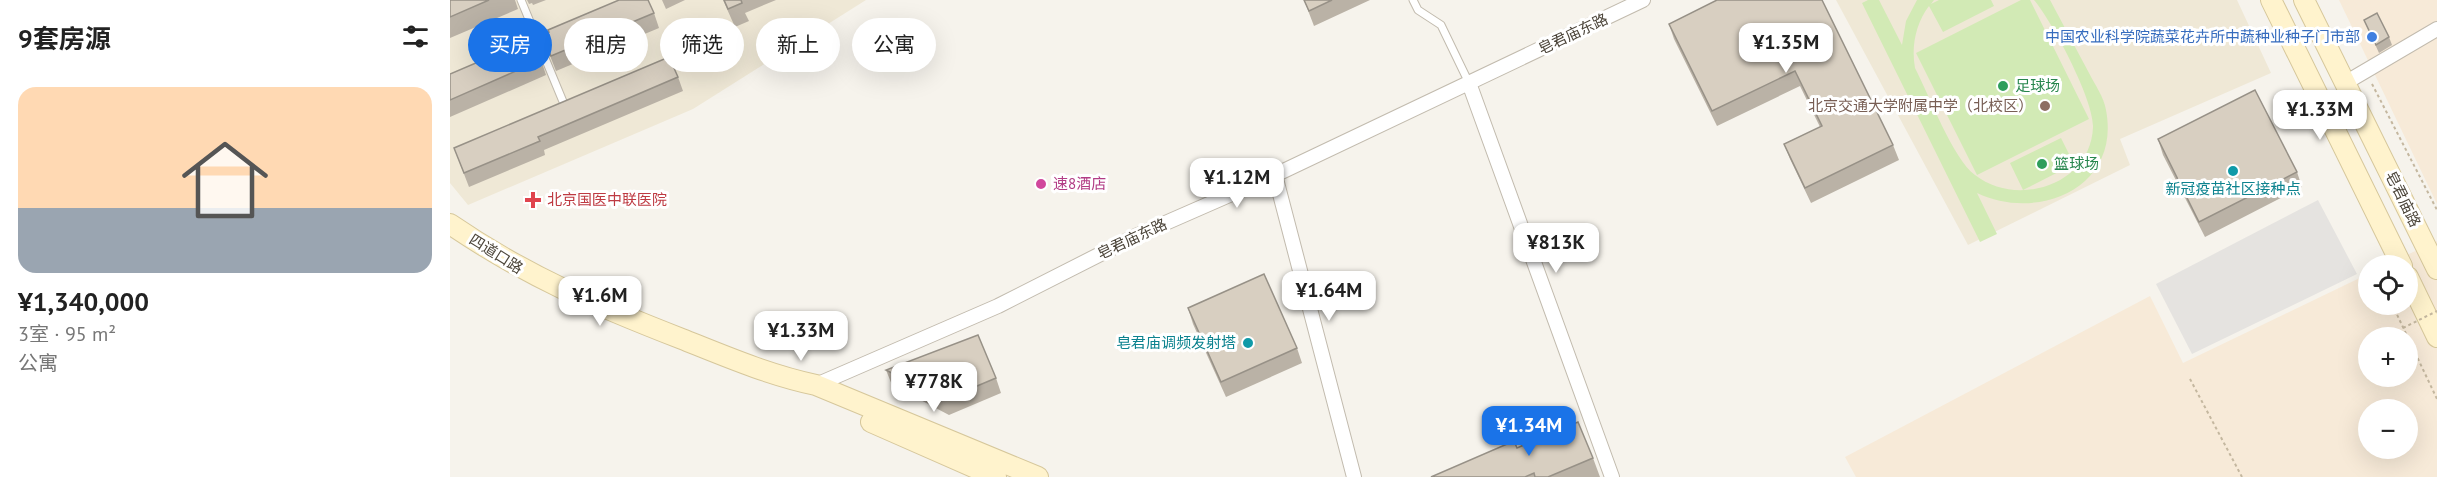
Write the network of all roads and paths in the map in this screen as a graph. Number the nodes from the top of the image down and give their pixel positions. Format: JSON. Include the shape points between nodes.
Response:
{"nodes":[{"id":1,"x":521,"y":0,"type":"edge"},
{"id":2,"x":1413,"y":0,"type":"edge"},
{"id":3,"x":2271,"y":0,"type":"edge"},
{"id":4,"x":2304,"y":0,"type":"edge"},
{"id":5,"x":1641,"y":1,"type":"edge"},
{"id":6,"x":2437,"y":29,"type":"edge"},
{"id":7,"x":2365,"y":71,"type":"junction"},
{"id":8,"x":1470,"y":82,"type":"junction"},
{"id":9,"x":2345,"y":82,"type":"junction"},
{"id":10,"x":564,"y":104,"type":"edge"},
{"id":11,"x":1275,"y":175,"type":"junction"},
{"id":12,"x":2437,"y":210,"type":"edge"},
{"id":13,"x":450,"y":224,"type":"edge"},
{"id":14,"x":2397,"y":255,"type":"edge"},
{"id":15,"x":2437,"y":269,"type":"edge"},
{"id":16,"x":2418,"y":298,"type":"edge"},
{"id":17,"x":2437,"y":311,"type":"edge"},
{"id":18,"x":2405,"y":327,"type":"edge"},
{"id":19,"x":2437,"y":337,"type":"edge"},
{"id":20,"x":2418,"y":359,"type":"edge"},
{"id":21,"x":777,"y":376,"type":"junction"},
{"id":22,"x":2190,"y":379,"type":"dead end"},
{"id":23,"x":816,"y":384,"type":"junction"},
{"id":24,"x":2437,"y":399,"type":"edge"},
{"id":25,"x":1018,"y":472,"type":"edge"},
{"id":26,"x":996,"y":477,"type":"edge"},
{"id":27,"x":1038,"y":477,"type":"edge"},
{"id":28,"x":1354,"y":477,"type":"edge"},
{"id":29,"x":1612,"y":477,"type":"edge"},
{"id":30,"x":2242,"y":477,"type":"edge"}],
"edges":[{"from":1,"to":10,"type":"lane"},
{"from":2,"to":8,"type":"lane","via":[[1418,10],[1441,25]]},
{"from":3,"to":14,"type":"street","name":"皂君庙路"},
{"from":4,"to":9,"type":"street","name":"皂君庙路"},
{"from":5,"to":8,"type":"street","name":"皂君庙东路"},
{"from":6,"to":7,"type":"street"},
{"from":7,"to":9,"type":"street"},
{"from":7,"to":12,"type":"path"},
{"from":8,"to":11,"type":"street","name":"皂君庙东路"},
{"from":8,"to":29,"type":"street"},
{"from":9,"to":15,"type":"street","name":"皂君庙路"},
{"from":11,"to":23,"type":"street","name":"皂君庙东路","via":[[1138,235],[998,306]]},
{"from":11,"to":28,"type":"street"},
{"from":13,"to":21,"type":"street","name":"四道口路","via":[[523,271],[588,302]]},
{"from":16,"to":19,"type":"street"},
{"from":17,"to":18,"type":"path","bridge":true},
{"from":20,"to":24,"type":"path"},
{"from":21,"to":23,"type":"street","name":"四道口路"},
{"from":21,"to":26,"type":"street","name":"四道口路","via":[[810,396]]},
{"from":22,"to":30,"type":"path"},
{"from":23,"to":25,"type":"street","name":"四道口路"},
{"from":25,"to":27,"type":"street","name":"四道口路"}]}
